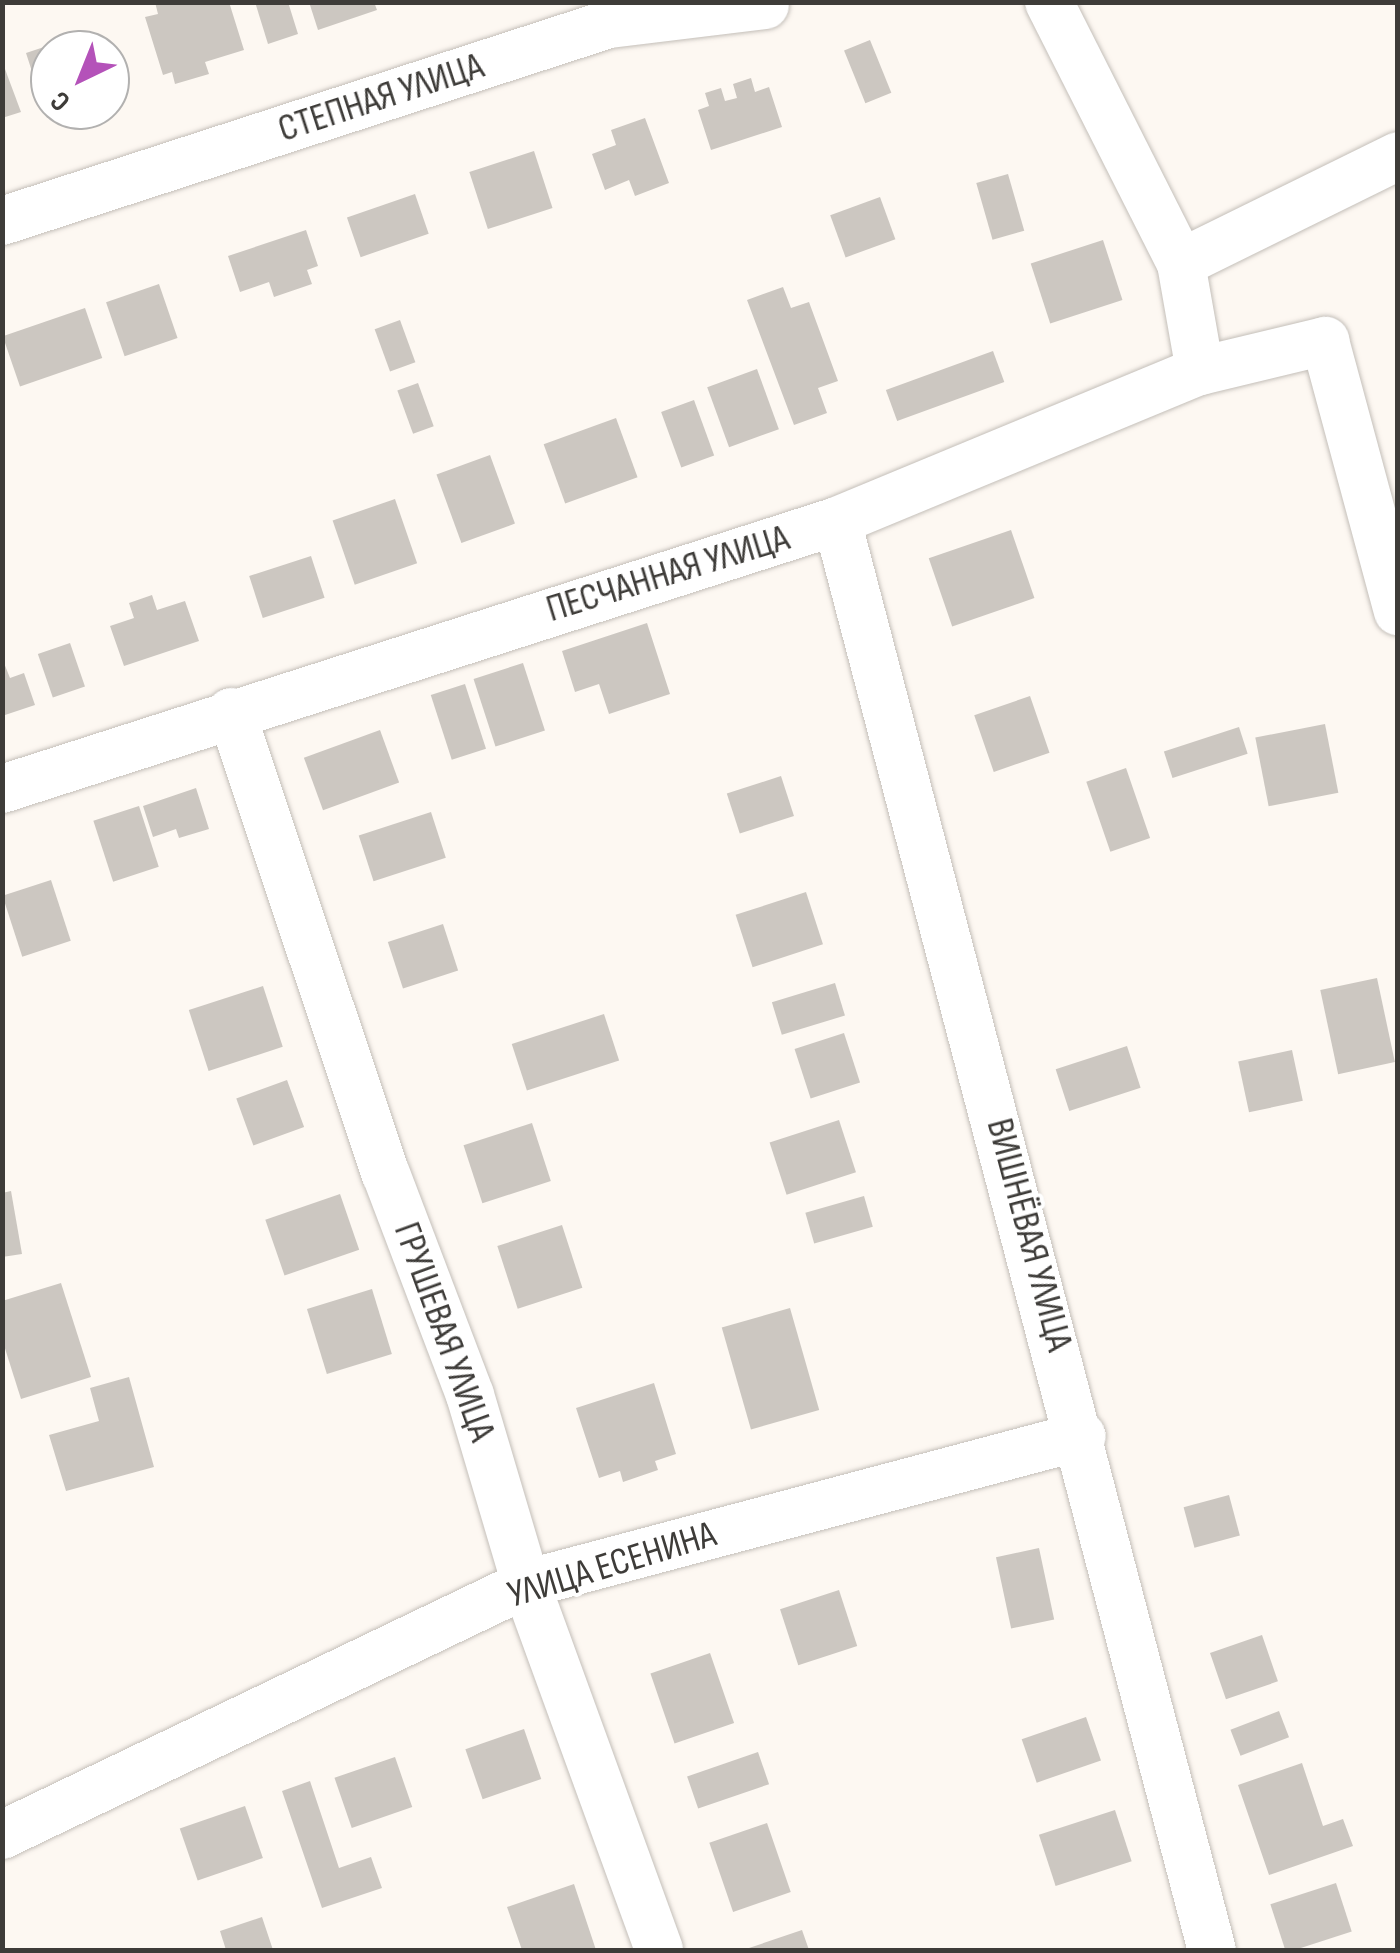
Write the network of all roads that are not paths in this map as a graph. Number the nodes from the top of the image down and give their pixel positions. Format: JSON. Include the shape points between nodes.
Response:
{"nodes":[{"id":1,"x":1049,"y":2,"type":"edge"},
{"id":2,"x":765,"y":5,"type":"edge"},
{"id":3,"x":1398,"y":156,"type":"edge"},
{"id":4,"x":2,"y":222,"type":"edge"},
{"id":5,"x":1181,"y":262,"type":"junction"},
{"id":6,"x":1200,"y":372,"type":"junction"},
{"id":7,"x":837,"y":521,"type":"junction"},
{"id":8,"x":1398,"y":611,"type":"edge"},
{"id":9,"x":231,"y":712,"type":"junction"},
{"id":10,"x":2,"y":789,"type":"edge"},
{"id":11,"x":1082,"y":1436,"type":"junction"},
{"id":12,"x":526,"y":1584,"type":"junction"},
{"id":13,"x":2,"y":1835,"type":"edge"},
{"id":14,"x":659,"y":1950,"type":"edge"},
{"id":15,"x":1212,"y":1950,"type":"edge"}],
"edges":[{"from":1,"to":5,"type":"street"},
{"from":2,"to":4,"type":"street","name":"СТЕПНАЯ УЛИЦА","via":[[610,24]]},
{"from":3,"to":5,"type":"street"},
{"from":5,"to":6,"type":"street"},
{"from":6,"to":7,"type":"street","name":"ПЕСЧАННАЯ УЛИЦА"},
{"from":6,"to":8,"type":"street","name":"ПЕСЧАННАЯ УЛИЦА","via":[[1325,341]]},
{"from":7,"to":9,"type":"street","name":"ПЕСЧАННАЯ УЛИЦА"},
{"from":7,"to":11,"type":"street","name":"ВИШНЁВАЯ УЛИЦА"},
{"from":9,"to":10,"type":"street","name":"ПЕСЧАННАЯ УЛИЦА"},
{"from":9,"to":12,"type":"street","name":"ГРУШЕВАЯ УЛИЦА","via":[[386,1174],[470,1395]]},
{"from":11,"to":12,"type":"street","name":"УЛИЦА ЕСЕНИНА"},
{"from":11,"to":15,"type":"street","name":"ВИШНЁВАЯ УЛИЦА"},
{"from":12,"to":13,"type":"street","name":"УЛИЦА ЕСЕНИНА"},
{"from":12,"to":14,"type":"street","name":"ГРУШЕВАЯ УЛИЦА"}]}
